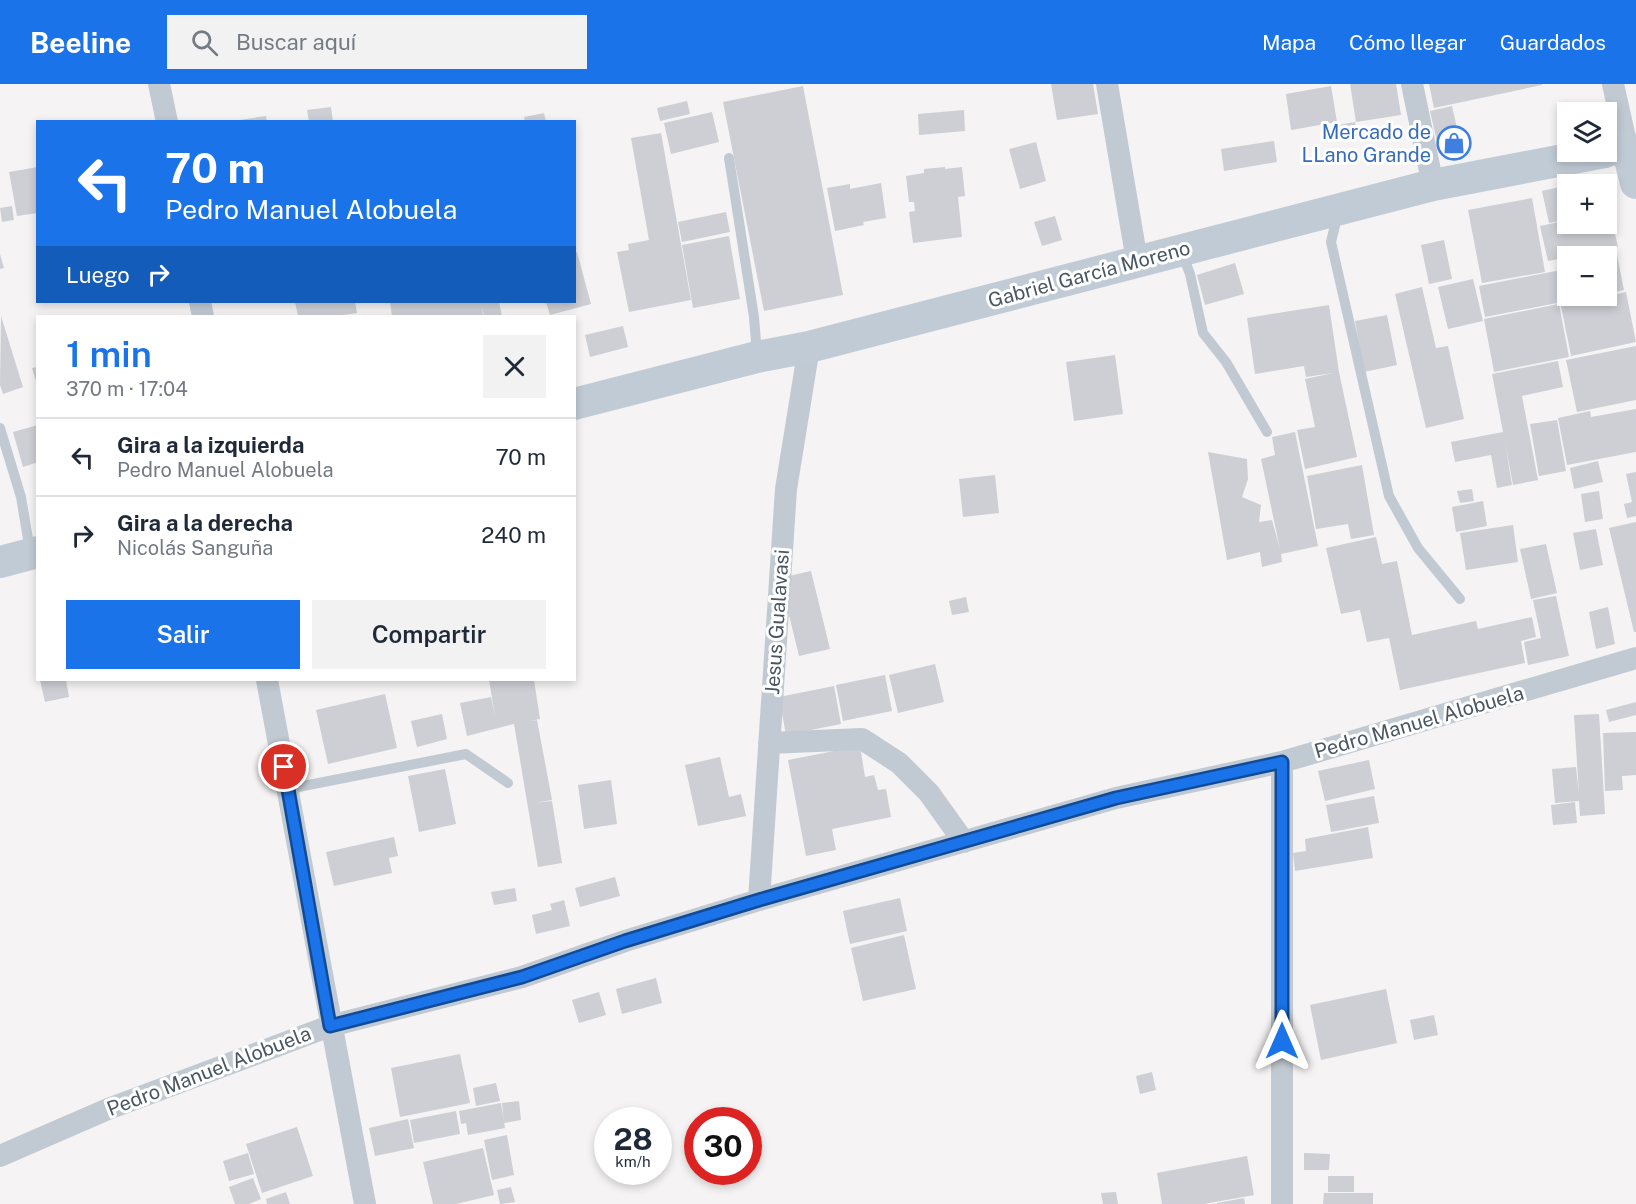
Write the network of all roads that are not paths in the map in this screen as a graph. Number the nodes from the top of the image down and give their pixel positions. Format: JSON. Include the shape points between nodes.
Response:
{"nodes":[{"id":1,"x":159,"y":84,"type":"edge"},
{"id":2,"x":1107,"y":84,"type":"edge"},
{"id":3,"x":1412,"y":84,"type":"edge"},
{"id":4,"x":1613,"y":84,"type":"edge"},
{"id":5,"x":1613,"y":102,"type":"edge"},
{"id":6,"x":166,"y":120,"type":"edge"},
{"id":7,"x":1617,"y":156,"type":"edge"},
{"id":8,"x":729,"y":158,"type":"dead end"},
{"id":9,"x":1557,"y":161,"type":"edge"},
{"id":10,"x":1636,"y":183,"type":"edge"},
{"id":11,"x":1432,"y":185,"type":"junction"},
{"id":12,"x":1338,"y":209,"type":"junction"},
{"id":13,"x":1181,"y":249,"type":"junction"},
{"id":14,"x":1137,"y":261,"type":"junction"},
{"id":15,"x":809,"y":347,"type":"junction"},
{"id":16,"x":757,"y":357,"type":"junction"},
{"id":17,"x":576,"y":403,"type":"edge"},
{"id":18,"x":0,"y":428,"type":"edge"},
{"id":19,"x":1267,"y":432,"type":"dead end"},
{"id":20,"x":34,"y":553,"type":"edge"},
{"id":21,"x":0,"y":562,"type":"edge"},
{"id":22,"x":1460,"y":599,"type":"dead end"},
{"id":23,"x":1636,"y":658,"type":"edge"},
{"id":24,"x":267,"y":681,"type":"edge"},
{"id":25,"x":769,"y":743,"type":"junction"},
{"id":26,"x":1282,"y":762,"type":"junction"},
{"id":27,"x":508,"y":783,"type":"dead end"},
{"id":28,"x":288,"y":789,"type":"junction"},
{"id":29,"x":963,"y":842,"type":"junction"},
{"id":30,"x":759,"y":900,"type":"junction"},
{"id":31,"x":330,"y":1026,"type":"junction"},
{"id":32,"x":0,"y":1156,"type":"edge"},
{"id":33,"x":365,"y":1204,"type":"edge"},
{"id":34,"x":1282,"y":1204,"type":"edge"}],
"edges":[{"from":1,"to":6,"type":"street"},
{"from":2,"to":14,"type":"street"},
{"from":3,"to":11,"type":"street"},
{"from":4,"to":5,"type":"street"},
{"from":7,"to":10,"type":"street"},
{"from":8,"to":16,"type":"lane"},
{"from":9,"to":11,"type":"street","name":"Gabriel García Moreno"},
{"from":11,"to":12,"type":"street","name":"Gabriel García Moreno"},
{"from":12,"to":13,"type":"street","name":"Gabriel García Moreno"},
{"from":12,"to":22,"type":"lane","via":[[1331,243],[1389,496],[1418,548]]},
{"from":13,"to":14,"type":"street","name":"Gabriel García Moreno"},
{"from":13,"to":19,"type":"lane","via":[[1203,333],[1226,362]]},
{"from":14,"to":15,"type":"street","name":"Gabriel García Moreno"},
{"from":15,"to":16,"type":"street","name":"Gabriel García Moreno"},
{"from":15,"to":25,"type":"street","name":"Jesus Gualavasi","via":[[786,489]]},
{"from":16,"to":17,"type":"street","name":"Gabriel García Moreno"},
{"from":18,"to":20,"type":"lane"},
{"from":20,"to":21,"type":"street"},
{"from":23,"to":26,"type":"street","name":"Pedro Manuel Alobuela"},
{"from":24,"to":28,"type":"street"},
{"from":25,"to":29,"type":"street","via":[[862,739],[899,763],[929,793]]},
{"from":25,"to":30,"type":"street","name":"Jesus Gualavasi"},
{"from":26,"to":29,"type":"street","name":"Pedro Manuel Alobuela","via":[[1116,798]]},
{"from":26,"to":34,"type":"street"},
{"from":27,"to":28,"type":"lane","via":[[466,754]]},
{"from":28,"to":31,"type":"street"},
{"from":29,"to":30,"type":"street","name":"Pedro Manuel Alobuela"},
{"from":30,"to":31,"type":"street","name":"Pedro Manuel Alobuela","via":[[522,977]]},
{"from":31,"to":32,"type":"street","name":"Pedro Manuel Alobuela","via":[[108,1109]]},
{"from":31,"to":33,"type":"street"}]}
